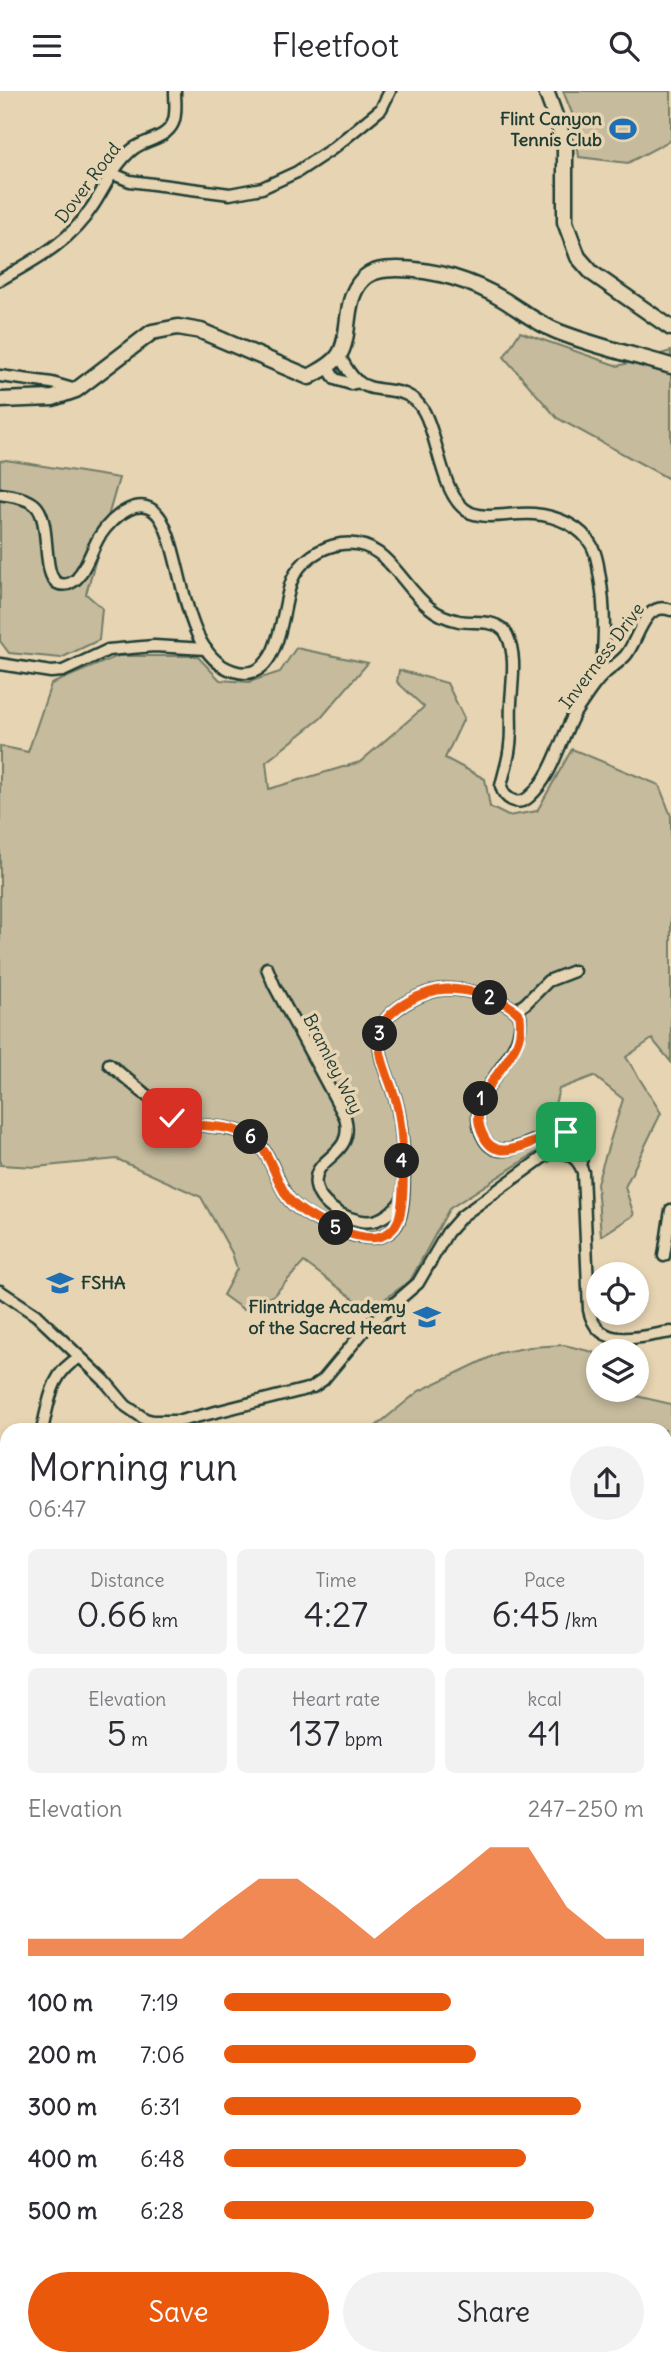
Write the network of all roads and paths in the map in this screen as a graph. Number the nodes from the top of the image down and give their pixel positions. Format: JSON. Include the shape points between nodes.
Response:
{"nodes":[{"id":1,"x":175,"y":91,"type":"edge"},
{"id":2,"x":390,"y":91,"type":"edge"},
{"id":3,"x":545,"y":91,"type":"edge"},
{"id":4,"x":111,"y":173,"type":"junction"},
{"id":5,"x":0,"y":280,"type":"edge"},
{"id":6,"x":671,"y":328,"type":"edge"},
{"id":7,"x":340,"y":355,"type":"junction"},
{"id":8,"x":327,"y":366,"type":"junction"},
{"id":9,"x":671,"y":366,"type":"edge"},
{"id":10,"x":0,"y":376,"type":"edge"},
{"id":11,"x":359,"y":382,"type":"junction"},
{"id":12,"x":76,"y":390,"type":"junction"},
{"id":13,"x":0,"y":400,"type":"edge"},
{"id":14,"x":0,"y":494,"type":"edge"},
{"id":15,"x":671,"y":610,"type":"edge"},
{"id":16,"x":206,"y":649,"type":"junction"},
{"id":17,"x":0,"y":664,"type":"edge"},
{"id":18,"x":601,"y":677,"type":"junction"},
{"id":19,"x":267,"y":968,"type":"dead end"},
{"id":20,"x":574,"y":971,"type":"dead end"},
{"id":21,"x":516,"y":1010,"type":"junction"},
{"id":22,"x":109,"y":1065,"type":"dead end"},
{"id":23,"x":580,"y":1165,"type":"junction"},
{"id":24,"x":402,"y":1199,"type":"junction"},
{"id":25,"x":671,"y":1210,"type":"edge"},
{"id":26,"x":664,"y":1256,"type":"dead end"},
{"id":27,"x":0,"y":1291,"type":"edge"},
{"id":28,"x":671,"y":1332,"type":"edge"},
{"id":29,"x":79,"y":1358,"type":"junction"},
{"id":30,"x":44,"y":1423,"type":"edge"}],
"edges":[{"from":1,"to":4,"type":"street","name":"Dover Road","via":[[172,125],[157,138],[133,148]]},
{"from":2,"to":4,"type":"street","via":[[382,109],[332,149],[262,188],[230,194],[130,181]]},
{"from":3,"to":6,"type":"street","via":[[565,143],[565,222],[578,257],[592,273]]},
{"from":4,"to":5,"type":"street","name":"Dover Road","via":[[92,208],[62,243]]},
{"from":7,"to":8,"type":"street"},
{"from":7,"to":9,"type":"street","via":[[349,308],[363,279],[374,271],[410,269],[468,282],[559,332]]},
{"from":7,"to":11,"type":"street"},
{"from":8,"to":11,"type":"street","via":[[335,379]]},
{"from":8,"to":12,"type":"street","via":[[309,377],[201,331],[178,327],[152,332]]},
{"from":10,"to":12,"type":"street"},
{"from":11,"to":18,"type":"street","via":[[414,399],[430,426],[453,497],[470,512],[552,517],[585,536],[593,548],[604,596]]},
{"from":12,"to":13,"type":"street","via":[[53,398]]},
{"from":14,"to":16,"type":"street","name":"Inverness Drive","via":[[25,500],[41,513],[51,578],[66,584],[80,575],[114,519],[132,506],[153,509],[166,531],[195,628]]},
{"from":15,"to":18,"type":"street","name":"Inverness Drive","via":[[657,608],[650,613],[627,654]]},
{"from":16,"to":17,"type":"street","via":[[154,646],[108,650],[51,672]]},
{"from":16,"to":18,"type":"street","name":"Inverness Drive","via":[[234,671],[259,669],[277,643],[299,567],[326,548],[342,544],[374,549],[430,608],[459,621],[494,624],[507,634],[513,664],[511,742],[501,786],[509,800],[518,801],[527,799],[549,769],[576,712]]},
{"from":19,"to":24,"type":"street","name":"Bramley Way","via":[[347,1124],[341,1149],[317,1174],[318,1194],[347,1216],[369,1221],[386,1215]]},
{"from":20,"to":21,"type":"street","via":[[548,981]]},
{"from":21,"to":23,"type":"street","via":[[521,1022],[518,1040],[479,1106],[483,1135],[493,1148],[507,1150],[557,1132],[573,1133],[585,1147]]},
{"from":21,"to":24,"type":"street","via":[[500,1001],[446,989],[395,1009],[383,1021],[380,1050],[401,1129]]},
{"from":22,"to":24,"type":"street","via":[[176,1120],[248,1136],[264,1149],[292,1203],[336,1228],[363,1238],[387,1234],[398,1223]]},
{"from":23,"to":28,"type":"street","via":[[589,1310],[594,1325],[604,1335],[619,1339]]},
{"from":23,"to":29,"type":"street","via":[[563,1151],[548,1154],[462,1216],[418,1283],[367,1327],[323,1380],[310,1388],[180,1421],[153,1421],[126,1406]]},
{"from":25,"to":26,"type":"street"},
{"from":27,"to":29,"type":"street","via":[[36,1315]]},
{"from":29,"to":30,"type":"street","via":[[58,1374]]}]}
